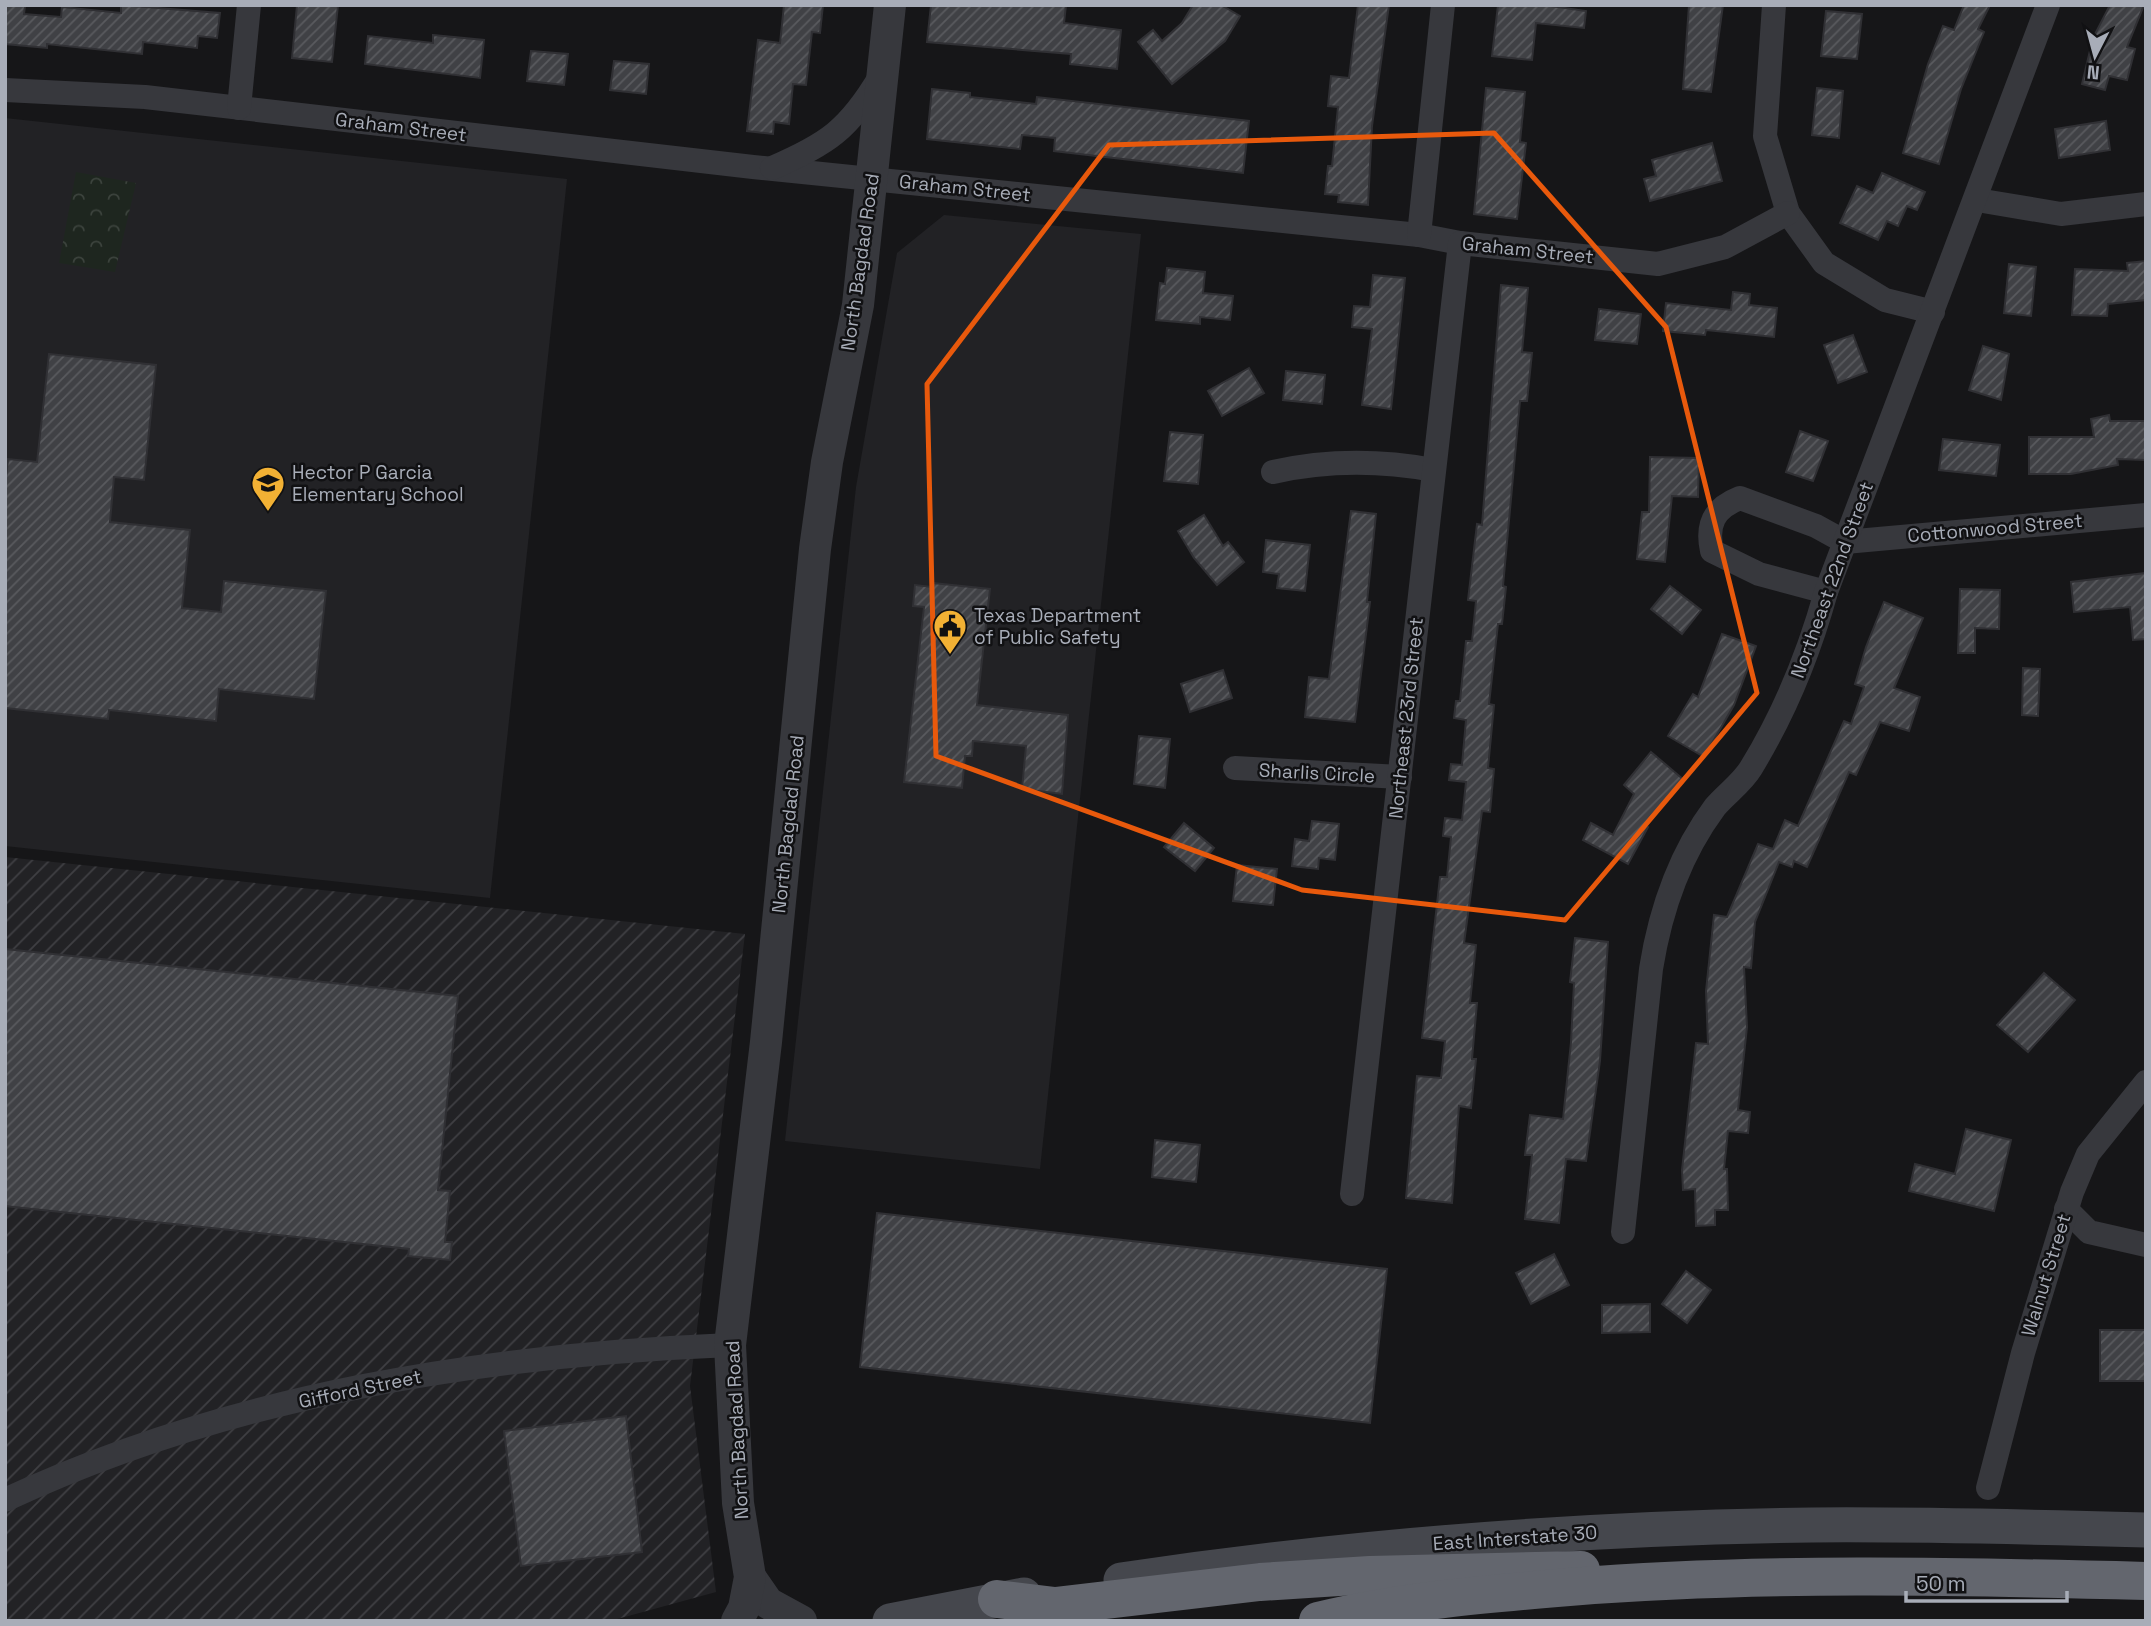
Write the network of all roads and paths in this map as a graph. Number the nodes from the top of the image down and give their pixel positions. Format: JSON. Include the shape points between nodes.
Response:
{"nodes":[{"id":1,"x":249,"y":5,"type":"edge"},
{"id":2,"x":890,"y":5,"type":"edge"},
{"id":3,"x":1443,"y":5,"type":"edge"},
{"id":4,"x":1774,"y":5,"type":"edge"},
{"id":5,"x":2048,"y":5,"type":"edge"},
{"id":6,"x":883,"y":74,"type":"junction"},
{"id":7,"x":5,"y":90,"type":"edge"},
{"id":8,"x":239,"y":108,"type":"junction"},
{"id":9,"x":770,"y":168,"type":"junction"},
{"id":10,"x":872,"y":178,"type":"junction"},
{"id":11,"x":1977,"y":200,"type":"junction"},
{"id":12,"x":2146,"y":204,"type":"edge"},
{"id":13,"x":1788,"y":213,"type":"junction"},
{"id":14,"x":1419,"y":235,"type":"junction"},
{"id":15,"x":1460,"y":243,"type":"junction"},
{"id":16,"x":1933,"y":312,"type":"junction"},
{"id":17,"x":1433,"y":470,"type":"junction"},
{"id":18,"x":1273,"y":472,"type":"dead end"},
{"id":19,"x":2146,"y":515,"type":"edge"},
{"id":20,"x":1845,"y":542,"type":"junction"},
{"id":21,"x":1826,"y":593,"type":"junction"},
{"id":22,"x":1235,"y":768,"type":"dead end"},
{"id":23,"x":1400,"y":777,"type":"junction"},
{"id":24,"x":2146,"y":1082,"type":"edge"},
{"id":25,"x":1352,"y":1194,"type":"dead end"},
{"id":26,"x":2066,"y":1209,"type":"junction"},
{"id":27,"x":1623,"y":1232,"type":"dead end"},
{"id":28,"x":2146,"y":1245,"type":"edge"},
{"id":29,"x":730,"y":1345,"type":"junction"},
{"id":30,"x":1988,"y":1488,"type":"dead end"},
{"id":31,"x":5,"y":1500,"type":"edge"},
{"id":32,"x":2146,"y":1530,"type":"edge"},
{"id":33,"x":750,"y":1577,"type":"junction"},
{"id":34,"x":2146,"y":1581,"type":"edge"},
{"id":35,"x":997,"y":1599,"type":"junction"},
{"id":36,"x":2146,"y":1600,"type":"edge"},
{"id":37,"x":737,"y":1621,"type":"edge"},
{"id":38,"x":801,"y":1621,"type":"edge"},
{"id":39,"x":890,"y":1621,"type":"edge"},
{"id":40,"x":1318,"y":1621,"type":"edge"}],
"edges":[{"from":1,"to":8,"type":"street"},
{"from":2,"to":6,"type":"street","name":"North Bagdad Road"},
{"from":3,"to":14,"type":"street"},
{"from":4,"to":13,"type":"street","via":[[1765,136]]},
{"from":5,"to":11,"type":"street","name":"Northeast 22nd Street"},
{"from":6,"to":9,"type":"street","name":"North Bagdad Road","via":[[858,114],[827,140]]},
{"from":6,"to":10,"type":"street","name":"North Bagdad Road"},
{"from":7,"to":8,"type":"street","name":"Graham Street","via":[[145,97]]},
{"from":8,"to":9,"type":"street","name":"Graham Street"},
{"from":9,"to":10,"type":"street","name":"Graham Street"},
{"from":10,"to":14,"type":"street","name":"Graham Street"},
{"from":10,"to":29,"type":"street","name":"North Bagdad Road","via":[[858,305],[815,549],[766,1042]]},
{"from":11,"to":12,"type":"street","via":[[2060,214]]},
{"from":11,"to":16,"type":"street","name":"Northeast 22nd Street"},
{"from":13,"to":15,"type":"street","name":"Graham Street","via":[[1724,247],[1658,264]]},
{"from":13,"to":16,"type":"street","via":[[1824,262],[1885,300]]},
{"from":14,"to":15,"type":"street","name":"Graham Street"},
{"from":15,"to":17,"type":"street","name":"Northeast 23rd Street"},
{"from":16,"to":20,"type":"street","name":"Northeast 22nd Street"},
{"from":17,"to":18,"type":"street","via":[[1392,462],[1315,463]]},
{"from":17,"to":23,"type":"street","name":"Northeast 23rd Street"},
{"from":19,"to":20,"type":"street","name":"Cottonwood Street"},
{"from":20,"to":21,"type":"street","name":"Northeast 22nd Street"},
{"from":20,"to":21,"type":"street","via":[[1816,526],[1740,498],[1725,503],[1714,514],[1709,537],[1712,551],[1759,574]]},
{"from":21,"to":27,"type":"street","name":"Northeast 22nd Street","via":[[1813,639],[1790,692],[1750,770],[1716,807],[1686,855],[1656,934]]},
{"from":22,"to":23,"type":"street","name":"Sharlis Circle"},
{"from":23,"to":25,"type":"street","name":"Northeast 23rd Street"},
{"from":24,"to":26,"type":"street","name":"Walnut Street","via":[[2088,1154]]},
{"from":26,"to":28,"type":"street","via":[[2089,1232]]},
{"from":26,"to":30,"type":"street","name":"Walnut Street"},
{"from":29,"to":31,"type":"street","name":"Gifford Street","via":[[613,1350],[453,1369],[238,1415],[66,1472]]},
{"from":29,"to":33,"type":"street","name":"North Bagdad Road","via":[[738,1503]]},
{"from":32,"to":35,"type":"main road","name":"East Interstate 30","via":[[1811,1525],[1587,1532],[1390,1546]]},
{"from":33,"to":37,"type":"street","name":"North Bagdad Road"},
{"from":33,"to":38,"type":"street","name":"North Bagdad Road","via":[[768,1603]]},
{"from":34,"to":40,"type":"highway","bridge":true,"via":[[1885,1574],[1664,1579],[1474,1595]]},
{"from":35,"to":36,"type":"highway","via":[[1055,1606],[1260,1582],[1577,1570]]},
{"from":35,"to":39,"type":"main road","name":"East Interstate 30"}]}
